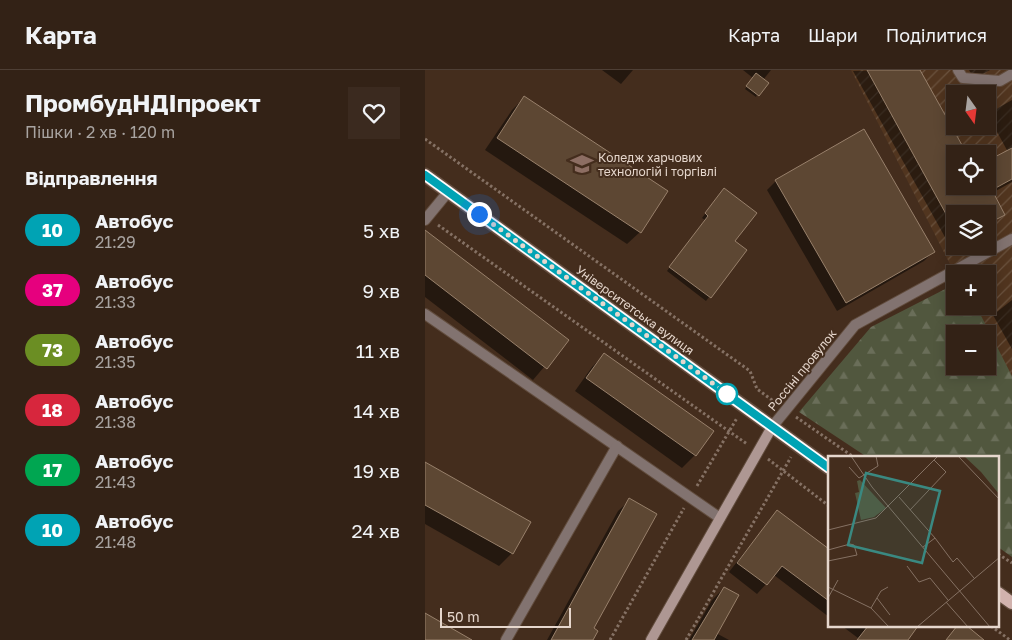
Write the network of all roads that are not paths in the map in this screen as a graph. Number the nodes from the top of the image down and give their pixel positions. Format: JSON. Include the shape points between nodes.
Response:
{"nodes":[{"id":1,"x":958,"y":70,"type":"edge"},
{"id":2,"x":1012,"y":74,"type":"edge"},
{"id":3,"x":425,"y":175,"type":"edge"},
{"id":4,"x":448,"y":192,"type":"junction"},
{"id":5,"x":426,"y":219,"type":"edge"},
{"id":6,"x":1012,"y":239,"type":"edge"},
{"id":7,"x":425,"y":314,"type":"edge"},
{"id":8,"x":772,"y":427,"type":"junction"},
{"id":9,"x":617,"y":446,"type":"junction"},
{"id":10,"x":828,"y":467,"type":"edge"},
{"id":11,"x":720,"y":518,"type":"junction"},
{"id":12,"x":999,"y":594,"type":"edge"},
{"id":13,"x":1012,"y":603,"type":"edge"},
{"id":14,"x":506,"y":640,"type":"edge"},
{"id":15,"x":651,"y":640,"type":"edge"}],
"edges":[{"from":1,"to":2,"type":"street","via":[[963,78],[1000,81]]},
{"from":3,"to":4,"type":"main road","name":"Університетська вулиця"},
{"from":4,"to":5,"type":"street"},
{"from":4,"to":8,"type":"main road","name":"Університетська вулиця"},
{"from":6,"to":8,"type":"street","name":"Россіні провулок","via":[[855,325]]},
{"from":7,"to":9,"type":"street"},
{"from":8,"to":10,"type":"main road","name":"Університетська вулиця"},
{"from":8,"to":11,"type":"street","name":"Россіні провулок"},
{"from":9,"to":11,"type":"street"},
{"from":9,"to":14,"type":"street"},
{"from":11,"to":15,"type":"street","name":"Россіні провулок"},
{"from":12,"to":13,"type":"main road"}]}
